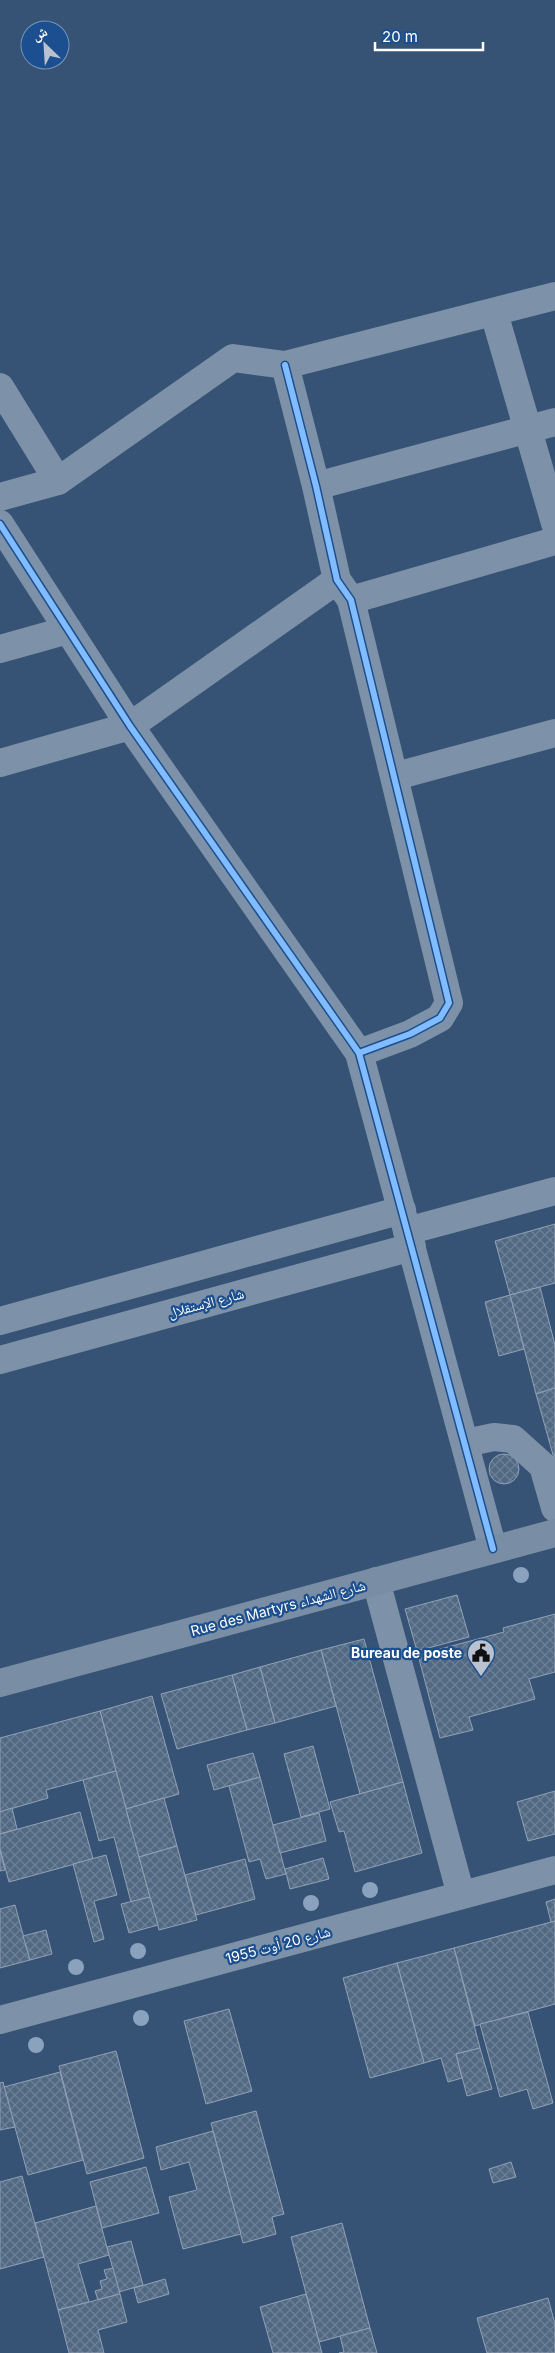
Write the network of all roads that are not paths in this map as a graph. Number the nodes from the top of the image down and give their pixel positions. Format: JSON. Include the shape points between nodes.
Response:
{"nodes":[{"id":1,"x":555,"y":296,"type":"edge"},
{"id":2,"x":494,"y":313,"type":"junction"},
{"id":3,"x":285,"y":365,"type":"junction"},
{"id":4,"x":0,"y":387,"type":"edge"},
{"id":5,"x":555,"y":422,"type":"edge"},
{"id":6,"x":529,"y":430,"type":"junction"},
{"id":7,"x":58,"y":481,"type":"junction"},
{"id":8,"x":316,"y":486,"type":"junction"},
{"id":9,"x":0,"y":497,"type":"edge"},
{"id":10,"x":555,"y":523,"type":"edge"},
{"id":11,"x":0,"y":524,"type":"edge"},
{"id":12,"x":555,"y":541,"type":"edge"},
{"id":13,"x":344,"y":590,"type":"junction"},
{"id":14,"x":68,"y":630,"type":"junction"},
{"id":15,"x":0,"y":649,"type":"edge"},
{"id":16,"x":130,"y":726,"type":"junction"},
{"id":17,"x":555,"y":733,"type":"edge"},
{"id":18,"x":0,"y":762,"type":"edge"},
{"id":19,"x":396,"y":776,"type":"junction"},
{"id":20,"x":359,"y":1053,"type":"junction"},
{"id":21,"x":555,"y":1191,"type":"edge"},
{"id":22,"x":407,"y":1229,"type":"junction"},
{"id":23,"x":0,"y":1321,"type":"edge"},
{"id":24,"x":0,"y":1360,"type":"edge"},
{"id":25,"x":465,"y":1443,"type":"junction"},
{"id":26,"x":555,"y":1508,"type":"edge"},
{"id":27,"x":555,"y":1533,"type":"edge"},
{"id":28,"x":493,"y":1549,"type":"junction"},
{"id":29,"x":376,"y":1581,"type":"junction"},
{"id":30,"x":0,"y":1683,"type":"edge"},
{"id":31,"x":555,"y":1870,"type":"edge"},
{"id":32,"x":461,"y":1895,"type":"junction"},
{"id":33,"x":0,"y":2020,"type":"edge"}],
"edges":[{"from":1,"to":2,"type":"street"},
{"from":2,"to":3,"type":"street"},
{"from":2,"to":6,"type":"street"},
{"from":3,"to":7,"type":"street","via":[[233,358]]},
{"from":3,"to":8,"type":"street"},
{"from":4,"to":7,"type":"street"},
{"from":5,"to":6,"type":"street"},
{"from":6,"to":8,"type":"street"},
{"from":6,"to":10,"type":"street"},
{"from":7,"to":9,"type":"street"},
{"from":8,"to":13,"type":"street"},
{"from":11,"to":14,"type":"street"},
{"from":12,"to":13,"type":"street"},
{"from":13,"to":16,"type":"street"},
{"from":13,"to":19,"type":"street"},
{"from":14,"to":15,"type":"street"},
{"from":14,"to":16,"type":"street"},
{"from":16,"to":18,"type":"street"},
{"from":16,"to":20,"type":"street"},
{"from":17,"to":19,"type":"street"},
{"from":19,"to":20,"type":"street","via":[[449,1003],[440,1018],[410,1034]]},
{"from":20,"to":22,"type":"street"},
{"from":21,"to":22,"type":"street","name":"شارع الإستقلال"},
{"from":22,"to":23,"type":"street","name":"شارع الإستقلال"},
{"from":22,"to":24,"type":"street","name":"شارع الإستقلال"},
{"from":22,"to":25,"type":"street"},
{"from":25,"to":26,"type":"street","via":[[494,1438],[513,1439],[543,1466]]},
{"from":25,"to":28,"type":"street"},
{"from":27,"to":28,"type":"main road","name":"Rue des Martyrs شارع الشهداء"},
{"from":28,"to":29,"type":"main road","name":"Rue des Martyrs شارع الشهداء"},
{"from":29,"to":30,"type":"main road","name":"Rue des Martyrs شارع الشهداء"},
{"from":29,"to":32,"type":"street"},
{"from":31,"to":32,"type":"street","name":"شارع 20 أوت 1955"},
{"from":32,"to":33,"type":"street","name":"شارع 20 أوت 1955"}]}
